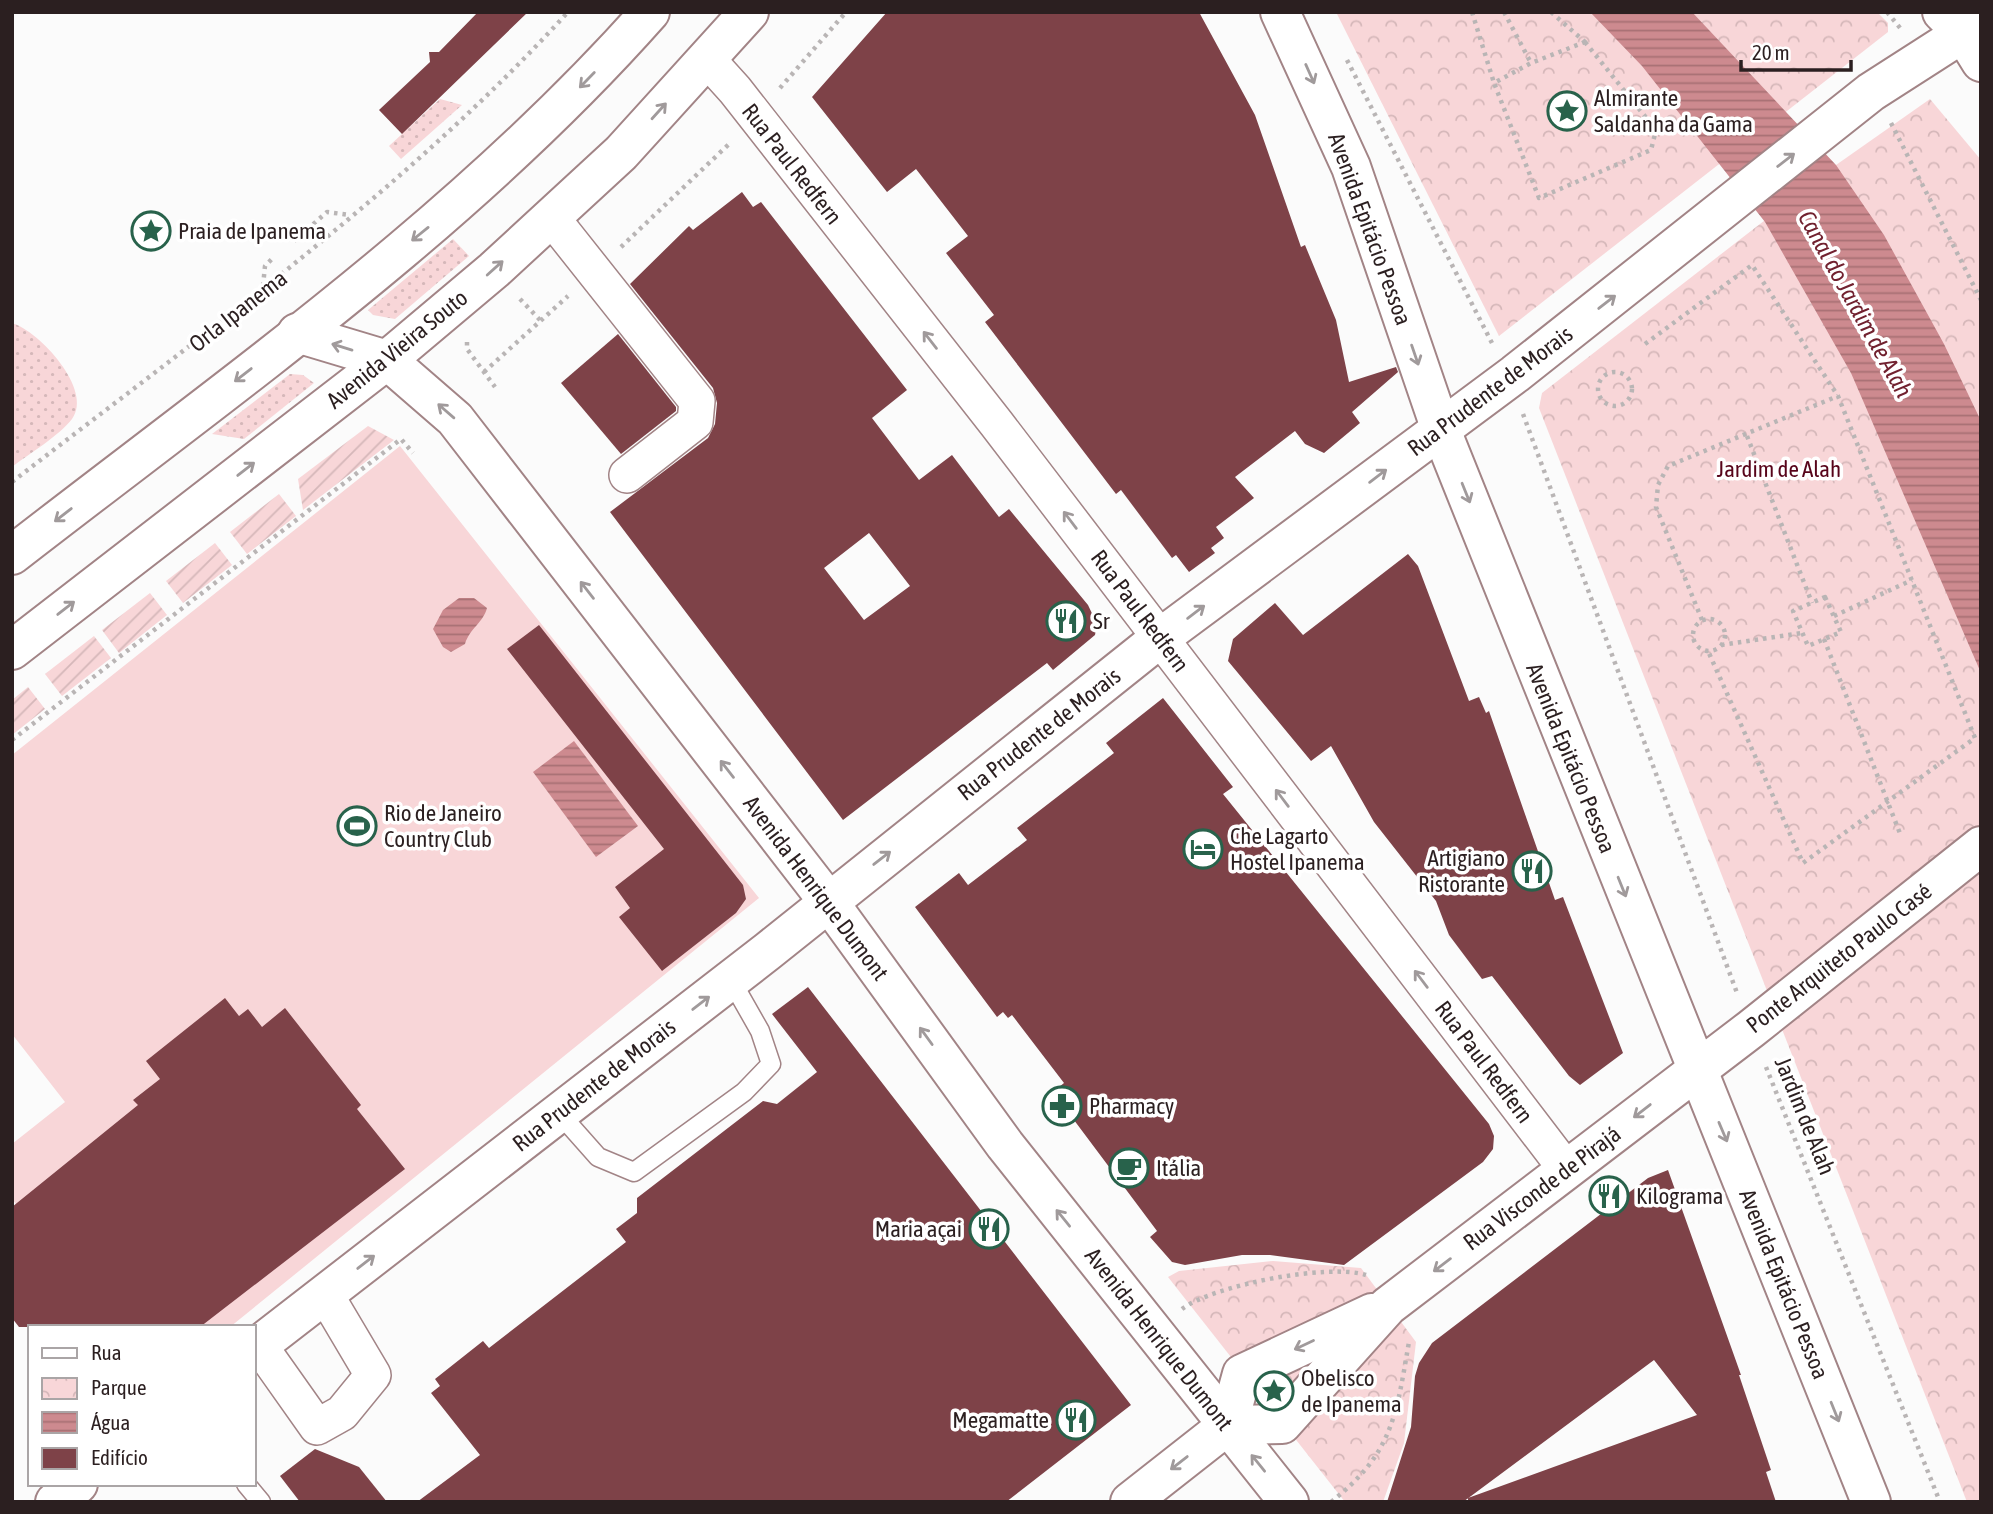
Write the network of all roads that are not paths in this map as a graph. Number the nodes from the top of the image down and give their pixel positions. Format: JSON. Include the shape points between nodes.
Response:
{"nodes":[{"id":1,"x":650,"y":12,"type":"edge"},
{"id":2,"x":749,"y":12,"type":"edge"},
{"id":3,"x":1280,"y":12,"type":"edge"},
{"id":4,"x":1967,"y":31,"type":"edge"},
{"id":5,"x":707,"y":59,"type":"junction"},
{"id":6,"x":551,"y":217,"type":"junction"},
{"id":7,"x":297,"y":333,"type":"junction"},
{"id":8,"x":387,"y":360,"type":"junction"},
{"id":9,"x":1441,"y":429,"type":"junction"},
{"id":10,"x":627,"y":475,"type":"dead end"},
{"id":11,"x":12,"y":555,"type":"edge"},
{"id":12,"x":1160,"y":638,"type":"junction"},
{"id":13,"x":12,"y":650,"type":"edge"},
{"id":14,"x":1981,"y":846,"type":"edge"},
{"id":15,"x":828,"y":901,"type":"junction"},
{"id":16,"x":731,"y":980,"type":"junction"},
{"id":17,"x":1696,"y":1070,"type":"junction"},
{"id":18,"x":558,"y":1113,"type":"junction"},
{"id":19,"x":1566,"y":1169,"type":"junction"},
{"id":20,"x":325,"y":1294,"type":"junction"},
{"id":21,"x":1388,"y":1306,"type":"junction"},
{"id":22,"x":256,"y":1347,"type":"edge"},
{"id":23,"x":1227,"y":1425,"type":"junction"},
{"id":24,"x":75,"y":1486,"type":"edge"},
{"id":25,"x":248,"y":1486,"type":"edge"},
{"id":26,"x":55,"y":1502,"type":"edge"},
{"id":27,"x":261,"y":1502,"type":"edge"},
{"id":28,"x":1130,"y":1502,"type":"edge"},
{"id":29,"x":1289,"y":1502,"type":"edge"},
{"id":30,"x":1871,"y":1502,"type":"edge"}],
"edges":[{"from":1,"to":7,"type":"main road","one_way":true,"via":[[547,121],[443,215]]},
{"from":2,"to":5,"type":"main road","name":"Avenida Vieira Souto"},
{"from":3,"to":9,"type":"main road","name":"Avenida Epitácio Pessoa","one_way":true,"via":[[1351,167]]},
{"from":9,"to":4,"type":"main road","name":"Rua Prudente de Morais","one_way":true,"via":[[1871,92]]},
{"from":6,"to":5,"type":"main road","name":"Avenida Vieira Souto","one_way":true,"via":[[621,153]]},
{"from":12,"to":5,"type":"street","name":"Rua Paul Redfern","one_way":true},
{"from":8,"to":6,"type":"main road","name":"Avenida Vieira Souto","one_way":true},
{"from":6,"to":10,"type":"street","via":[[697,401],[695,422]]},
{"from":8,"to":7,"type":"main road","name":"Avenida Henrique Dumont","one_way":true},
{"from":7,"to":11,"type":"main road","one_way":true},
{"from":13,"to":8,"type":"main road","name":"Avenida Vieira Souto","one_way":true},
{"from":15,"to":8,"type":"main road","name":"Avenida Henrique Dumont","one_way":true,"via":[[455,419]]},
{"from":12,"to":9,"type":"main road","name":"Rua Prudente de Morais","one_way":true},
{"from":9,"to":17,"type":"main road","name":"Avenida Epitácio Pessoa","one_way":true},
{"from":15,"to":12,"type":"main road","name":"Rua Prudente de Morais","one_way":true},
{"from":19,"to":12,"type":"street","name":"Rua Paul Redfern","one_way":true},
{"from":14,"to":17,"type":"main road","name":"Ponte Arquiteto Paulo Casé"},
{"from":15,"to":16,"type":"main road","name":"Rua Prudente de Morais"},
{"from":23,"to":15,"type":"main road","name":"Avenida Henrique Dumont","one_way":true,"via":[[1005,1145]]},
{"from":18,"to":16,"type":"main road","name":"Rua Prudente de Morais","one_way":true},
{"from":16,"to":18,"type":"lane","via":[[760,1031],[771,1064],[744,1092],[634,1172],[598,1157]]},
{"from":17,"to":19,"type":"main road","name":"Rua Visconde de Pirajá","one_way":true},
{"from":17,"to":30,"type":"main road","name":"Avenida Epitácio Pessoa","one_way":true},
{"from":20,"to":18,"type":"main road","name":"Rua Prudente de Morais","one_way":true},
{"from":19,"to":21,"type":"main road","name":"Rua Visconde de Pirajá","one_way":true},
{"from":20,"to":22,"type":"main road","name":"Rua Prudente de Morais"},
{"from":20,"to":22,"type":"street","via":[[373,1375],[342,1413],[317,1427]]},
{"from":21,"to":23,"type":"main road","name":"Rua Visconde de Pirajá","via":[[1282,1424]]},
{"from":21,"to":23,"type":"main road","name":"Rua Visconde de Pirajá","one_way":true,"via":[[1242,1374]]},
{"from":23,"to":28,"type":"main road","one_way":true},
{"from":29,"to":23,"type":"main road","name":"Avenida Henrique Dumont","one_way":true},
{"from":24,"to":26,"type":"main road"},
{"from":25,"to":27,"type":"lane"}]}
